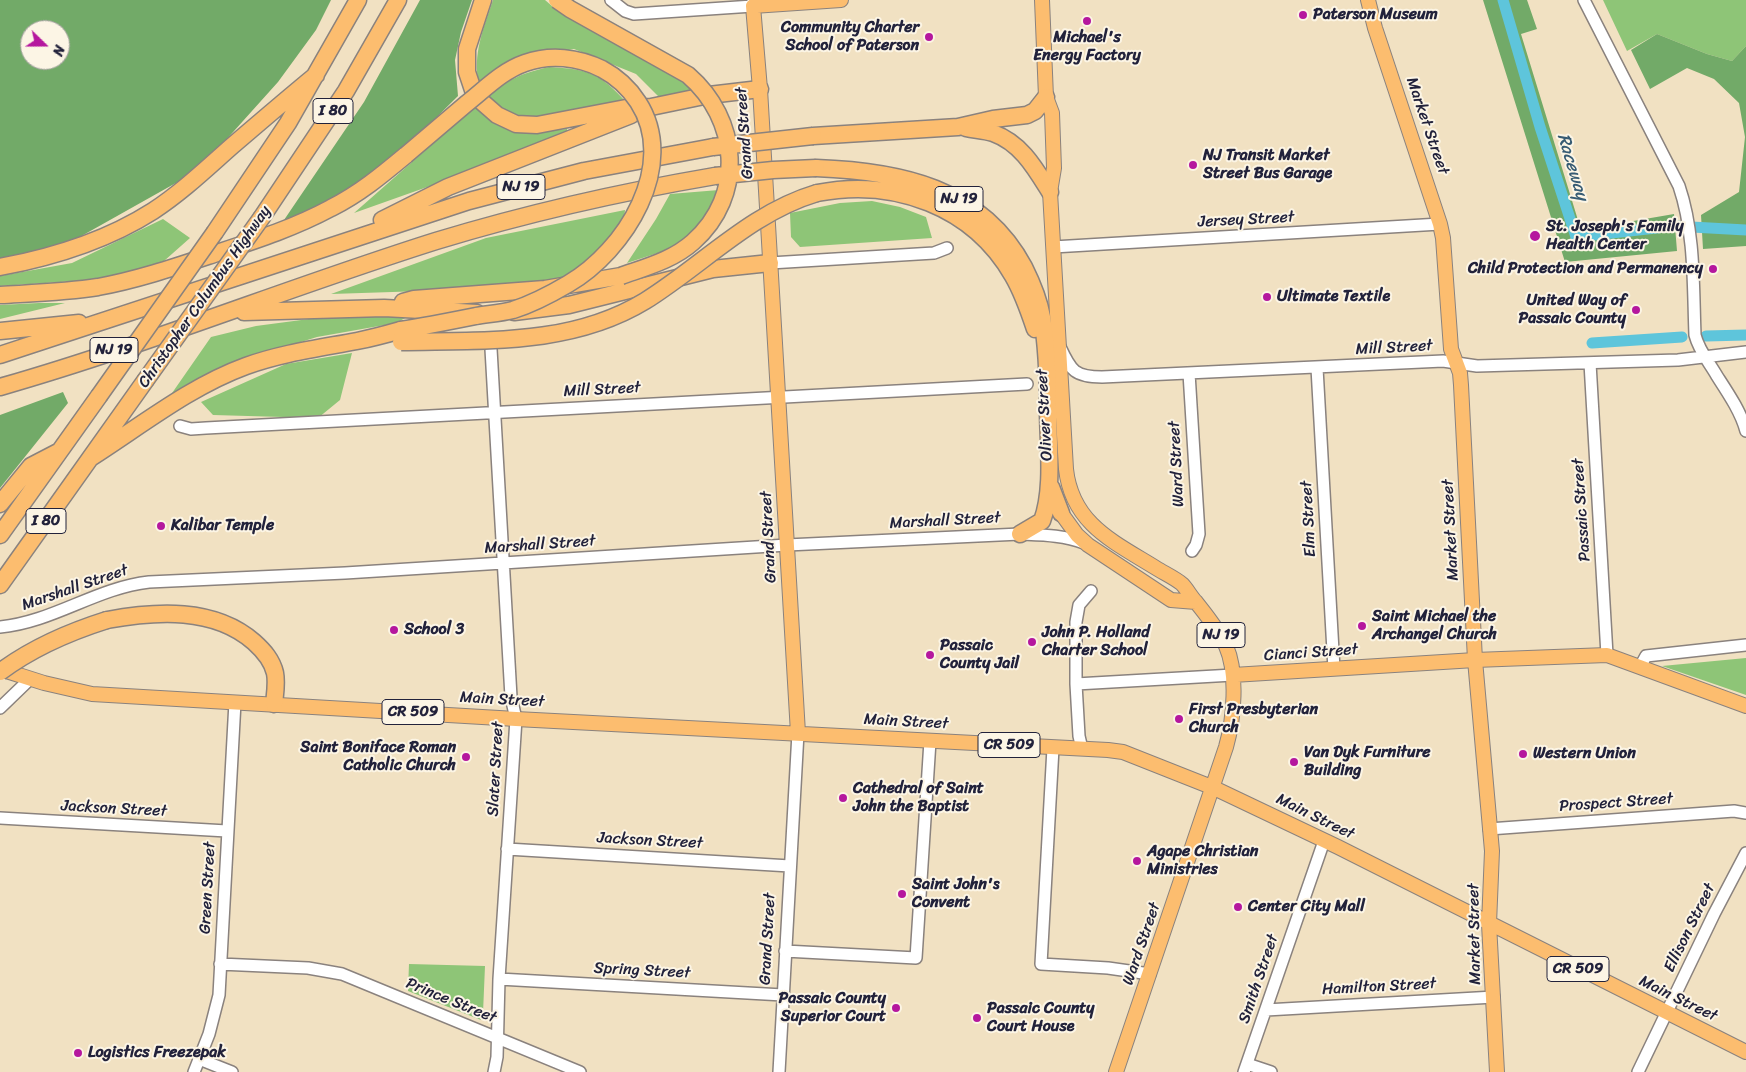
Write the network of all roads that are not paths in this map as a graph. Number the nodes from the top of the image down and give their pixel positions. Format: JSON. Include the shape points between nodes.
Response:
{"nodes":[{"id":1,"x":358,"y":0,"type":"edge"},
{"id":2,"x":398,"y":0,"type":"edge"},
{"id":3,"x":483,"y":0,"type":"edge"},
{"id":4,"x":557,"y":0,"type":"edge"},
{"id":5,"x":611,"y":0,"type":"edge"},
{"id":6,"x":841,"y":0,"type":"edge"},
{"id":7,"x":1042,"y":0,"type":"edge"},
{"id":8,"x":1368,"y":0,"type":"edge"},
{"id":9,"x":1584,"y":0,"type":"edge"},
{"id":10,"x":753,"y":3,"type":"edge"},
{"id":11,"x":316,"y":75,"type":"junction"},
{"id":12,"x":760,"y":89,"type":"junction"},
{"id":13,"x":1046,"y":97,"type":"junction"},
{"id":14,"x":651,"y":107,"type":"junction"},
{"id":15,"x":958,"y":127,"type":"junction"},
{"id":16,"x":1050,"y":192,"type":"junction"},
{"id":17,"x":1440,"y":224,"type":"junction"},
{"id":18,"x":333,"y":244,"type":"junction"},
{"id":19,"x":947,"y":248,"type":"dead end"},
{"id":20,"x":1054,"y":248,"type":"junction"},
{"id":21,"x":770,"y":263,"type":"junction"},
{"id":22,"x":0,"y":267,"type":"edge"},
{"id":23,"x":0,"y":295,"type":"edge"},
{"id":24,"x":384,"y":308,"type":"junction"},
{"id":25,"x":227,"y":312,"type":"junction"},
{"id":26,"x":109,"y":320,"type":"junction"},
{"id":27,"x":0,"y":331,"type":"edge"},
{"id":28,"x":401,"y":336,"type":"junction"},
{"id":29,"x":1059,"y":346,"type":"junction"},
{"id":30,"x":491,"y":349,"type":"dead end"},
{"id":31,"x":1746,"y":352,"type":"edge"},
{"id":32,"x":0,"y":355,"type":"edge"},
{"id":33,"x":1704,"y":357,"type":"junction"},
{"id":34,"x":1456,"y":363,"type":"junction"},
{"id":35,"x":1590,"y":363,"type":"junction"},
{"id":36,"x":1317,"y":368,"type":"junction"},
{"id":37,"x":1048,"y":372,"type":"junction"},
{"id":38,"x":1190,"y":373,"type":"junction"},
{"id":39,"x":1027,"y":384,"type":"dead end"},
{"id":40,"x":0,"y":388,"type":"edge"},
{"id":41,"x":778,"y":397,"type":"junction"},
{"id":42,"x":495,"y":412,"type":"junction"},
{"id":43,"x":180,"y":426,"type":"dead end"},
{"id":44,"x":1746,"y":431,"type":"edge"},
{"id":45,"x":60,"y":451,"type":"junction"},
{"id":46,"x":92,"y":457,"type":"junction"},
{"id":47,"x":1049,"y":472,"type":"junction"},
{"id":48,"x":0,"y":504,"type":"edge"},
{"id":49,"x":1061,"y":513,"type":"joint"},
{"id":50,"x":1020,"y":534,"type":"junction"},
{"id":51,"x":0,"y":535,"type":"edge"},
{"id":52,"x":787,"y":545,"type":"junction"},
{"id":53,"x":1088,"y":545,"type":"junction"},
{"id":54,"x":1192,"y":551,"type":"dead end"},
{"id":55,"x":503,"y":564,"type":"junction"},
{"id":56,"x":0,"y":585,"type":"edge"},
{"id":57,"x":1090,"y":591,"type":"dead end"},
{"id":58,"x":1196,"y":602,"type":"junction"},
{"id":59,"x":0,"y":627,"type":"edge"},
{"id":60,"x":1746,"y":645,"type":"edge"},
{"id":61,"x":1607,"y":654,"type":"junction"},
{"id":62,"x":1475,"y":660,"type":"junction"},
{"id":63,"x":1640,"y":667,"type":"junction"},
{"id":64,"x":1334,"y":669,"type":"junction"},
{"id":65,"x":0,"y":671,"type":"edge"},
{"id":66,"x":1233,"y":675,"type":"junction"},
{"id":67,"x":30,"y":679,"type":"junction"},
{"id":68,"x":1076,"y":684,"type":"junction"},
{"id":69,"x":235,"y":702,"type":"junction"},
{"id":70,"x":274,"y":704,"type":"junction"},
{"id":71,"x":1746,"y":706,"type":"edge"},
{"id":72,"x":0,"y":708,"type":"edge"},
{"id":73,"x":516,"y":719,"type":"junction"},
{"id":74,"x":798,"y":733,"type":"junction"},
{"id":75,"x":930,"y":741,"type":"junction"},
{"id":76,"x":1053,"y":748,"type":"junction"},
{"id":77,"x":1082,"y":749,"type":"junction"},
{"id":78,"x":1214,"y":788,"type":"junction"},
{"id":79,"x":1746,"y":813,"type":"edge"},
{"id":80,"x":0,"y":818,"type":"edge"},
{"id":81,"x":1488,"y":828,"type":"junction"},
{"id":82,"x":227,"y":831,"type":"junction"},
{"id":83,"x":1324,"y":841,"type":"junction"},
{"id":84,"x":508,"y":849,"type":"junction"},
{"id":85,"x":1746,"y":853,"type":"edge"},
{"id":86,"x":790,"y":866,"type":"junction"},
{"id":87,"x":1489,"y":924,"type":"junction"},
{"id":88,"x":785,"y":951,"type":"junction"},
{"id":89,"x":220,"y":964,"type":"junction"},
{"id":90,"x":1150,"y":974,"type":"junction"},
{"id":91,"x":499,"y":979,"type":"junction"},
{"id":92,"x":783,"y":995,"type":"junction"},
{"id":93,"x":1494,"y":997,"type":"junction"},
{"id":94,"x":1266,"y":1010,"type":"junction"},
{"id":95,"x":1666,"y":1013,"type":"junction"},
{"id":96,"x":497,"y":1038,"type":"junction"},
{"id":97,"x":1746,"y":1052,"type":"edge"},
{"id":98,"x":200,"y":1059,"type":"junction"},
{"id":99,"x":1246,"y":1068,"type":"edge"},
{"id":100,"x":194,"y":1072,"type":"edge"},
{"id":101,"x":232,"y":1072,"type":"edge"},
{"id":102,"x":494,"y":1072,"type":"edge"},
{"id":103,"x":580,"y":1072,"type":"edge"},
{"id":104,"x":779,"y":1072,"type":"edge"},
{"id":105,"x":1116,"y":1072,"type":"edge"},
{"id":106,"x":1271,"y":1072,"type":"edge"},
{"id":107,"x":1497,"y":1072,"type":"edge"},
{"id":108,"x":1638,"y":1072,"type":"edge"}],
"edges":[{"from":1,"to":11,"type":"highway","name":"Christopher Columbus Highway","number":"I 80"},
{"from":2,"to":46,"type":"highway","name":"Christopher Columbus Highway","number":"I 80","bridge":true,"via":[[346,91],[262,217]]},
{"from":3,"to":14,"type":"highway","via":[[467,49],[467,72],[474,93],[497,115],[526,125],[626,108]]},
{"from":4,"to":24,"type":"highway","bridge":true,"via":[[688,75],[713,103],[728,138],[730,164],[722,201],[710,224],[697,238],[665,260],[621,276],[545,289],[414,299]]},
{"from":5,"to":10,"type":"street","via":[[634,14]]},
{"from":6,"to":10,"type":"main road"},
{"from":7,"to":13,"type":"main road","name":"Oliver Street"},
{"from":8,"to":17,"type":"main road","name":"Market Street"},
{"from":9,"to":33,"type":"street","via":[[1682,194],[1690,235],[1696,335]]},
{"from":10,"to":12,"type":"main road","name":"Grand Street"},
{"from":11,"to":22,"type":"highway","via":[[194,182],[152,212],[71,250]]},
{"from":11,"to":45,"type":"highway","name":"Christopher Columbus Highway","number":"I 80","bridge":true,"via":[[215,232]]},
{"from":12,"to":14,"type":"highway"},
{"from":12,"to":21,"type":"main road","name":"Grand Street"},
{"from":13,"to":15,"type":"highway","via":[[1036,111],[1027,115]]},
{"from":13,"to":16,"type":"main road","name":"Oliver Street","via":[[1052,113],[1054,168]]},
{"from":14,"to":18,"type":"highway","via":[[448,187]]},
{"from":15,"to":16,"type":"highway","number":"NJ 19","via":[[991,132],[1015,145]]},
{"from":15,"to":18,"type":"highway","number":"NJ 19","bridge":true,"via":[[813,136],[713,147],[627,162],[507,190]]},
{"from":16,"to":20,"type":"main road","name":"Oliver Street","number":"NJ 19"},
{"from":17,"to":20,"type":"street","name":"Jersey Street"},
{"from":17,"to":34,"type":"main road","name":"Market Street","via":[[1444,238],[1451,349]]},
{"from":18,"to":26,"type":"highway","number":"NJ 19"},
{"from":19,"to":21,"type":"street","via":[[934,253]]},
{"from":20,"to":29,"type":"main road","name":"Oliver Street","number":"NJ 19"},
{"from":21,"to":24,"type":"highway","via":[[713,269],[544,309],[468,313]]},
{"from":21,"to":41,"type":"main road","name":"Grand Street"},
{"from":23,"to":28,"type":"highway","bridge":true,"via":[[120,283],[294,226],[332,208],[372,183],[504,73],[520,65],[561,58],[596,66],[617,79],[641,107],[653,153],[648,184],[635,214],[612,247],[583,275],[545,296],[514,309]]},
{"from":24,"to":25,"type":"highway"},
{"from":25,"to":37,"type":"highway","number":"NJ 19","bridge":true,"via":[[418,247],[515,218],[607,196],[763,170],[816,168],[866,171],[914,181],[948,193],[986,219],[1006,239],[1035,292],[1042,316]]},
{"from":25,"to":40,"type":"highway","number":"NJ 19"},
{"from":26,"to":27,"type":"highway"},
{"from":26,"to":32,"type":"highway","number":"NJ 19"},
{"from":28,"to":37,"type":"highway","bridge":true,"via":[[522,339],[592,325],[644,302],[770,213],[793,201],[817,193],[858,188],[898,192],[929,202],[971,227],[994,249],[1017,282],[1027,304]]},
{"from":28,"to":46,"type":"highway","via":[[293,352],[248,365],[190,392]]},
{"from":29,"to":38,"type":"street","name":"Mill Street","via":[[1072,370],[1082,376],[1102,378]]},
{"from":29,"to":58,"type":"main road","name":"Oliver Street","number":"NJ 19","via":[[1066,469],[1075,503],[1099,531],[1182,584]]},
{"from":30,"to":42,"type":"street","name":"Slater Street"},
{"from":31,"to":33,"type":"street","name":"Mill Street"},
{"from":33,"to":35,"type":"street","name":"Mill Street"},
{"from":33,"to":44,"type":"street","via":[[1741,416]]},
{"from":34,"to":35,"type":"street","name":"Mill Street","via":[[1477,366]]},
{"from":34,"to":36,"type":"street","name":"Mill Street","via":[[1442,361]]},
{"from":34,"to":62,"type":"main road","name":"Market Street","via":[[1461,385]]},
{"from":35,"to":61,"type":"street","name":"Passaic Street"},
{"from":36,"to":38,"type":"street","name":"Mill Street"},
{"from":36,"to":64,"type":"street","name":"Elm Street"},
{"from":37,"to":47,"type":"highway","number":"NJ 19"},
{"from":38,"to":54,"type":"street","name":"Ward Street","via":[[1199,534]]},
{"from":39,"to":41,"type":"street","name":"Mill Street"},
{"from":41,"to":42,"type":"street","name":"Mill Street"},
{"from":41,"to":52,"type":"main road","name":"Grand Street"},
{"from":42,"to":43,"type":"street","name":"Mill Street","via":[[191,429]]},
{"from":42,"to":55,"type":"street","name":"Slater Street"},
{"from":45,"to":48,"type":"highway","via":[[31,466]]},
{"from":45,"to":51,"type":"highway","name":"Christopher Columbus Highway","number":"I 80"},
{"from":46,"to":56,"type":"highway","name":"Christopher Columbus Highway","number":"I 80"},
{"from":47,"to":49,"type":"highway","number":"NJ 19","via":[[1051,489]]},
{"from":47,"to":50,"type":"highway","via":[[1047,506],[1042,521]]},
{"from":49,"to":53,"type":"main road","number":"NJ 19"},
{"from":50,"to":52,"type":"street","name":"Marshall Street"},
{"from":50,"to":53,"type":"street","name":"Marshall Street","via":[[1066,537]]},
{"from":52,"to":55,"type":"street","name":"Marshall Street"},
{"from":52,"to":74,"type":"main road","name":"Grand Street"},
{"from":53,"to":58,"type":"main road","number":"NJ 19","via":[[1171,600]]},
{"from":55,"to":59,"type":"street","name":"Marshall Street","via":[[134,583],[37,620]]},
{"from":55,"to":73,"type":"street","name":"Slater Street","via":[[511,698]]},
{"from":57,"to":68,"type":"street","via":[[1077,613]]},
{"from":58,"to":66,"type":"main road","name":"Ward Street","number":"NJ 19","via":[[1220,634]]},
{"from":60,"to":63,"type":"street","via":[[1646,656]]},
{"from":61,"to":62,"type":"main road","name":"Cianci Street"},
{"from":61,"to":63,"type":"main road"},
{"from":62,"to":64,"type":"main road","name":"Cianci Street"},
{"from":62,"to":81,"type":"main road","name":"Market Street"},
{"from":63,"to":71,"type":"main road"},
{"from":64,"to":66,"type":"main road","name":"Cianci Street"},
{"from":65,"to":67,"type":"main road","name":"Main Street","number":"CR 509"},
{"from":65,"to":70,"type":"highway","bridge":true,"via":[[54,640],[89,625],[137,614],[170,613],[202,617],[236,630],[253,641],[268,657],[276,678]]},
{"from":66,"to":68,"type":"street","name":"Cianci Street"},
{"from":66,"to":78,"type":"main road","name":"Ward Street","number":"NJ 19","via":[[1232,725]]},
{"from":67,"to":69,"type":"main road","name":"Main Street","number":"CR 509","via":[[92,694]]},
{"from":67,"to":72,"type":"street"},
{"from":68,"to":77,"type":"street"},
{"from":69,"to":70,"type":"main road","name":"Main Street","number":"CR 509"},
{"from":69,"to":82,"type":"street","name":"Green Street"},
{"from":70,"to":73,"type":"main road","name":"Main Street","number":"CR 509"},
{"from":73,"to":74,"type":"main road","name":"Main Street","number":"CR 509"},
{"from":73,"to":84,"type":"street","name":"Slater Street"},
{"from":74,"to":75,"type":"main road","name":"Main Street","number":"CR 509"},
{"from":74,"to":86,"type":"street","name":"Grand Street"},
{"from":75,"to":76,"type":"main road","name":"Main Street","number":"CR 509"},
{"from":75,"to":88,"type":"street","via":[[916,958]]},
{"from":76,"to":77,"type":"main road","name":"Main Street","number":"CR 509"},
{"from":76,"to":90,"type":"street","via":[[1041,964]]},
{"from":77,"to":78,"type":"main road","name":"Main Street","number":"CR 509","via":[[1122,752]]},
{"from":78,"to":83,"type":"main road","name":"Main Street","number":"CR 509"},
{"from":78,"to":90,"type":"main road","name":"Ward Street"},
{"from":79,"to":81,"type":"street","name":"Prospect Street","via":[[1734,811]]},
{"from":80,"to":82,"type":"street","name":"Jackson Street"},
{"from":81,"to":87,"type":"main road","name":"Market Street","via":[[1492,851]]},
{"from":82,"to":89,"type":"street","name":"Green Street"},
{"from":83,"to":87,"type":"main road","name":"Main Street","number":"CR 509"},
{"from":83,"to":94,"type":"street","name":"Smith Street"},
{"from":84,"to":86,"type":"street","name":"Jackson Street"},
{"from":84,"to":91,"type":"street","name":"Slater Street"},
{"from":85,"to":95,"type":"street","name":"Ellison Street"},
{"from":86,"to":88,"type":"street","name":"Grand Street"},
{"from":87,"to":93,"type":"main road","name":"Market Street"},
{"from":87,"to":95,"type":"main road","name":"Main Street","number":"CR 509"},
{"from":88,"to":92,"type":"street","name":"Grand Street"},
{"from":89,"to":96,"type":"street","name":"Prince Street","via":[[308,968],[342,974]]},
{"from":89,"to":98,"type":"street","name":"Green Street","via":[[219,996]]},
{"from":90,"to":105,"type":"main road","name":"Ward Street"},
{"from":91,"to":92,"type":"street","name":"Spring Street"},
{"from":91,"to":96,"type":"street","name":"Slater Street"},
{"from":92,"to":104,"type":"street","name":"Grand Street"},
{"from":93,"to":94,"type":"street","name":"Hamilton Street"},
{"from":93,"to":107,"type":"main road","name":"Market Street"},
{"from":94,"to":99,"type":"street","name":"Smith Street"},
{"from":95,"to":97,"type":"main road","name":"Main Street","number":"CR 509"},
{"from":95,"to":108,"type":"street","name":"Ellison Street"},
{"from":96,"to":102,"type":"street","name":"Slater Street"},
{"from":96,"to":103,"type":"street","name":"Prince Street"},
{"from":98,"to":100,"type":"street","name":"Green Street"},
{"from":98,"to":101,"type":"street"},
{"from":99,"to":106,"type":"street"}]}
